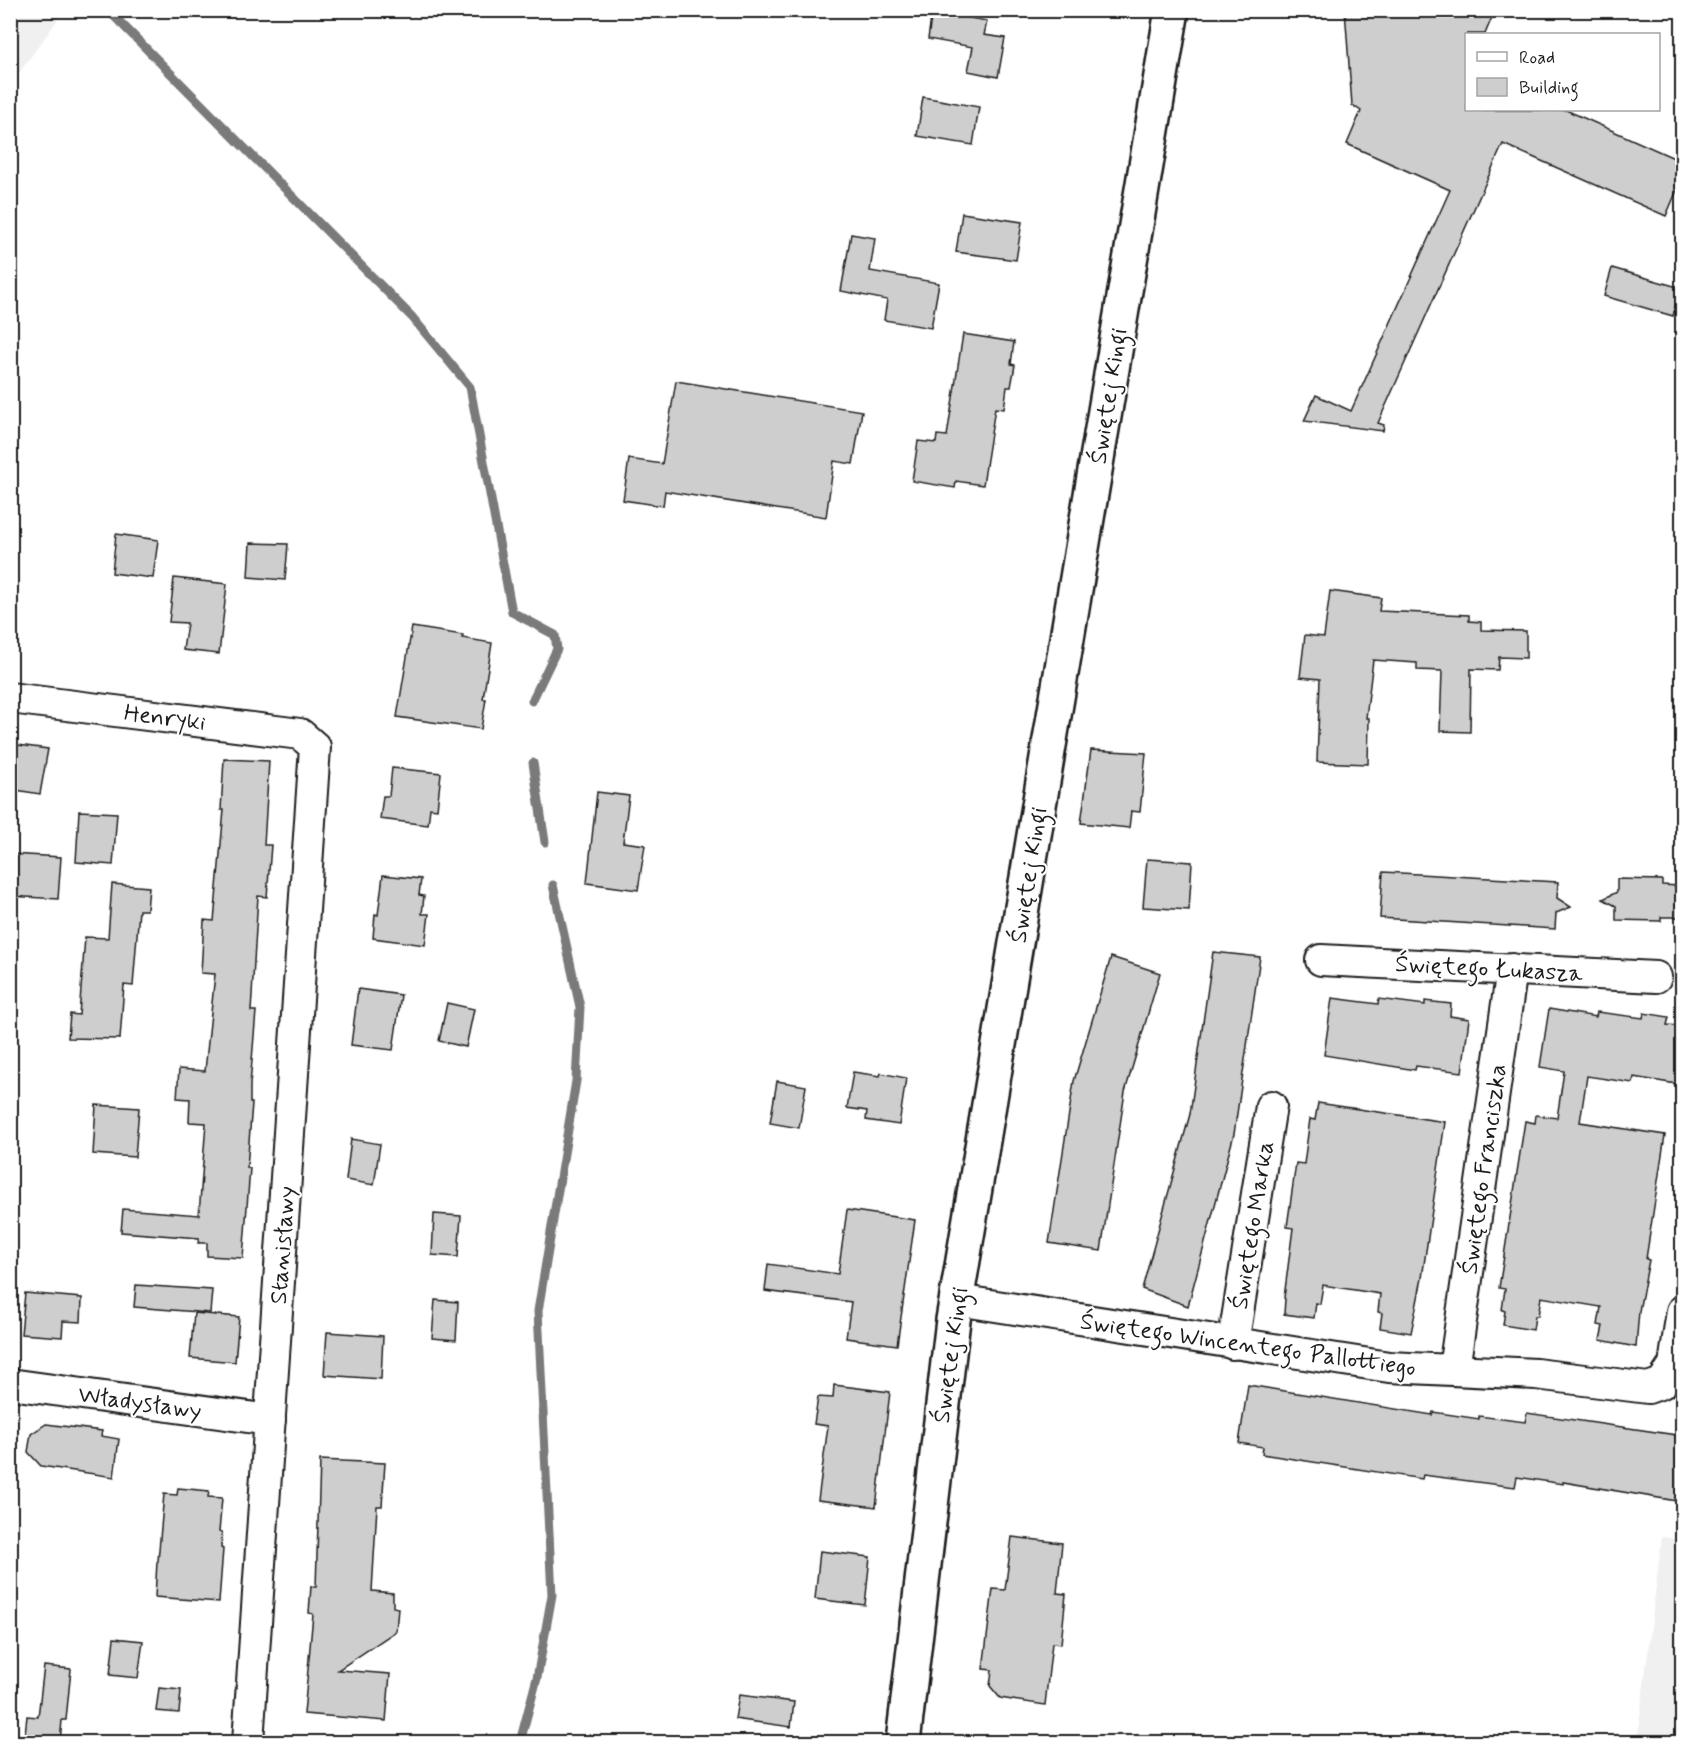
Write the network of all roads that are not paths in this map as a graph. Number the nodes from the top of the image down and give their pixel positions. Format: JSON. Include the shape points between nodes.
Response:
{"nodes":[{"id":1,"x":1172,"y":10,"type":"edge"},
{"id":2,"x":10,"y":698,"type":"edge"},
{"id":3,"x":315,"y":747,"type":"joint"},
{"id":4,"x":1321,"y":960,"type":"dead end"},
{"id":5,"x":1512,"y":969,"type":"junction"},
{"id":6,"x":1656,"y":976,"type":"dead end"},
{"id":7,"x":1271,"y":1106,"type":"dead end"},
{"id":8,"x":957,"y":1300,"type":"junction"},
{"id":9,"x":1683,"y":1311,"type":"edge"},
{"id":10,"x":1233,"y":1344,"type":"junction"},
{"id":11,"x":1454,"y":1369,"type":"junction"},
{"id":12,"x":10,"y":1384,"type":"edge"},
{"id":13,"x":270,"y":1420,"type":"junction"},
{"id":14,"x":248,"y":1743,"type":"edge"},
{"id":15,"x":903,"y":1743,"type":"edge"}],
"edges":[{"from":1,"to":8,"type":"street","name":"Świętej Kingi"},
{"from":2,"to":3,"type":"street","name":"Henryki","via":[[300,734]]},
{"from":3,"to":13,"type":"street","name":"Stanisławy"},
{"from":4,"to":5,"type":"street","name":"Świętego Łukasza"},
{"from":5,"to":6,"type":"street","name":"Świętego Łukasza"},
{"from":5,"to":11,"type":"street","name":"Świętego Franciszka"},
{"from":7,"to":10,"type":"street","name":"Świętego Marka"},
{"from":8,"to":10,"type":"street","name":"Świętego Wincentego Pallottiego"},
{"from":8,"to":15,"type":"street","name":"Świętej Kingi"},
{"from":9,"to":11,"type":"street","name":"Świętego Wincentego Pallottiego","via":[[1674,1365],[1662,1383],[1648,1388],[1536,1374]]},
{"from":10,"to":11,"type":"street","name":"Świętego Wincentego Pallottiego","via":[[1389,1367]]},
{"from":12,"to":13,"type":"street","name":"Władysławy"},
{"from":13,"to":14,"type":"street","name":"Stanisławy"}]}
